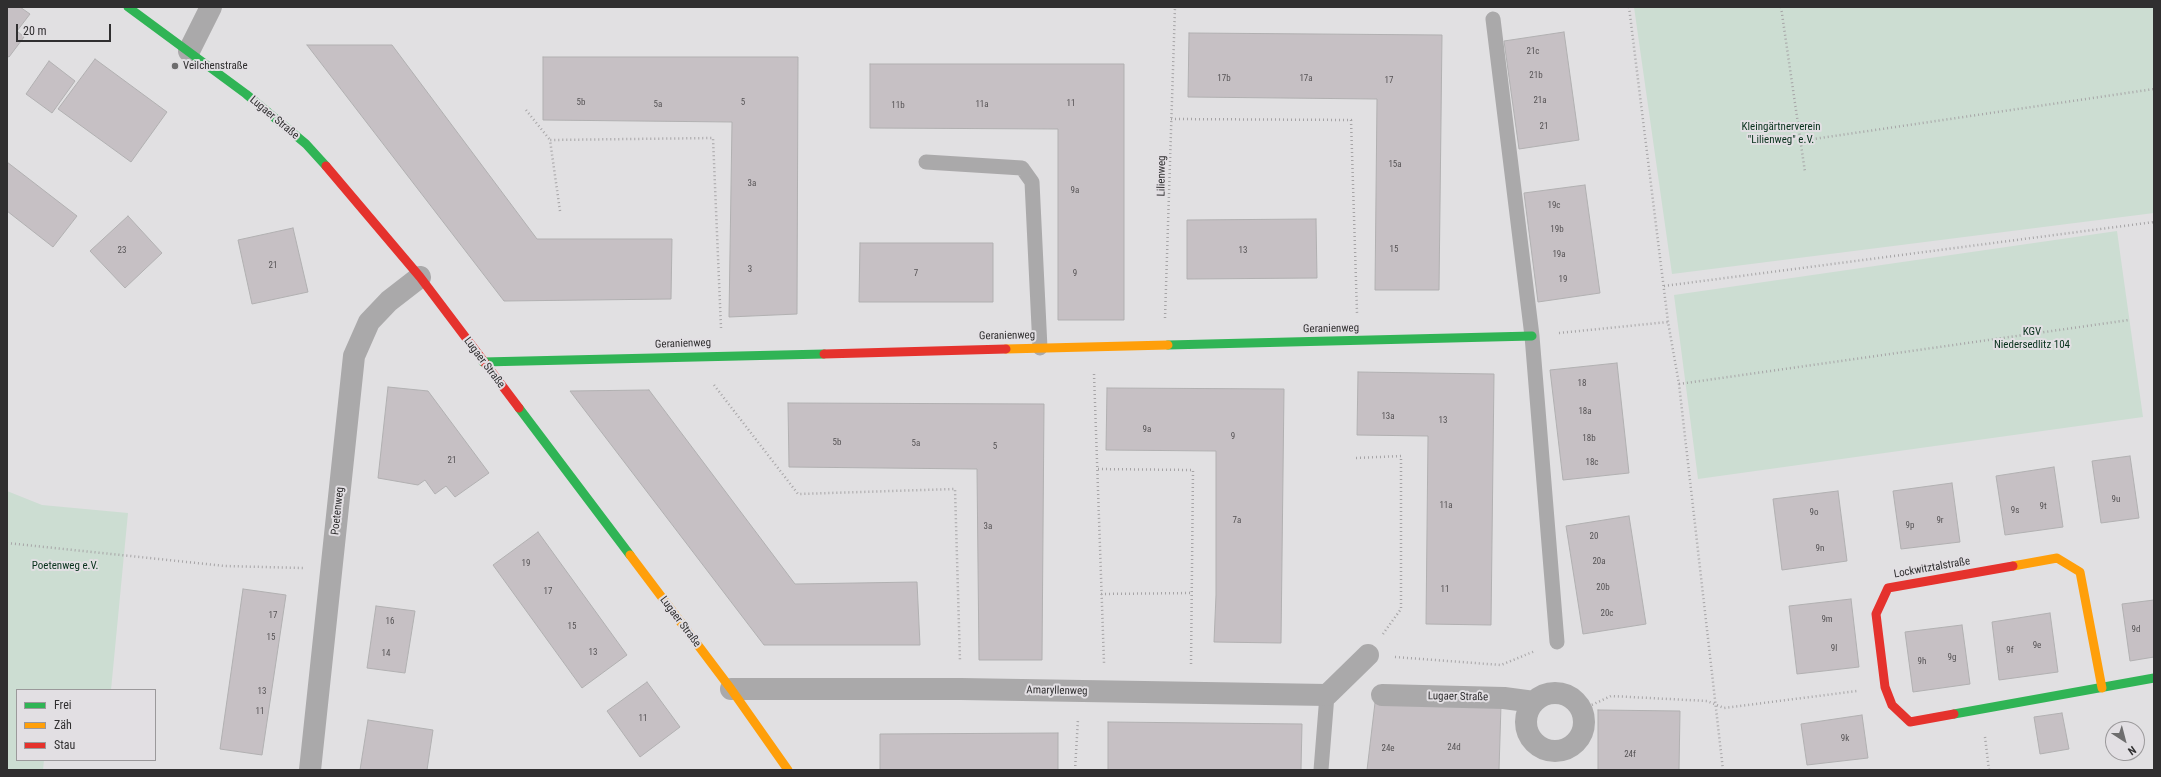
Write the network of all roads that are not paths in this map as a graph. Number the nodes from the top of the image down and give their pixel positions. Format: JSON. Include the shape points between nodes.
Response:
{"nodes":[{"id":1,"x":128,"y":7,"type":"edge"},
{"id":2,"x":212,"y":7,"type":"edge"},
{"id":3,"x":1493,"y":19,"type":"dead end"},
{"id":4,"x":189,"y":51,"type":"junction"},
{"id":5,"x":926,"y":162,"type":"dead end"},
{"id":6,"x":420,"y":277,"type":"junction"},
{"id":7,"x":1532,"y":336,"type":"junction"},
{"id":8,"x":1040,"y":348,"type":"junction"},
{"id":9,"x":483,"y":362,"type":"junction"},
{"id":10,"x":1557,"y":642,"type":"road end"},
{"id":11,"x":1368,"y":655,"type":"road end"},
{"id":12,"x":2154,"y":678,"type":"edge"},
{"id":13,"x":2102,"y":688,"type":"junction"},
{"id":14,"x":730,"y":689,"type":"junction"},
{"id":15,"x":1327,"y":695,"type":"junction"},
{"id":16,"x":1382,"y":695,"type":"dead end"},
{"id":17,"x":1534,"y":702,"type":"junction"},
{"id":18,"x":1556,"y":761,"type":"edge"},
{"id":19,"x":310,"y":770,"type":"edge"},
{"id":20,"x":788,"y":770,"type":"edge"},
{"id":21,"x":1321,"y":770,"type":"edge"}],
"edges":[{"from":1,"to":4,"type":"street","name":"Lugaer Straße"},
{"from":2,"to":4,"type":"street"},
{"from":3,"to":7,"type":"lane"},
{"from":4,"to":6,"type":"street","name":"Lugaer Straße","via":[[306,144]]},
{"from":5,"to":8,"type":"lane","via":[[1022,168],[1032,182]]},
{"from":6,"to":9,"type":"street","name":"Lugaer Straße"},
{"from":6,"to":19,"type":"street","name":"Poetenweg","via":[[389,301],[369,322],[354,356]]},
{"from":7,"to":8,"type":"street","name":"Geranienweg"},
{"from":7,"to":10,"type":"lane"},
{"from":8,"to":9,"type":"street","name":"Geranienweg"},
{"from":9,"to":14,"type":"street","name":"Lugaer Straße"},
{"from":11,"to":15,"type":"street"},
{"from":12,"to":13,"type":"street","name":"Lockwitztalstraße"},
{"from":13,"to":13,"type":"street","name":"Lockwitztalstraße","via":[[2080,572],[2057,558],[1888,588],[1876,614],[1885,687],[1892,705],[1910,722]]},
{"from":14,"to":15,"type":"street","name":"Amaryllenweg","via":[[961,689]]},
{"from":14,"to":20,"type":"street","name":"Lugaer Straße"},
{"from":15,"to":21,"type":"lane"},
{"from":16,"to":17,"type":"street","name":"Lugaer Straße","via":[[1504,698]]},
{"from":17,"to":18,"type":"street","via":[[1528,710],[1526,720],[1530,739],[1547,750]]},
{"from":17,"to":18,"type":"street","via":[[1550,694],[1560,694],[1572,700],[1581,710],[1583,728],[1580,737]]}]}
